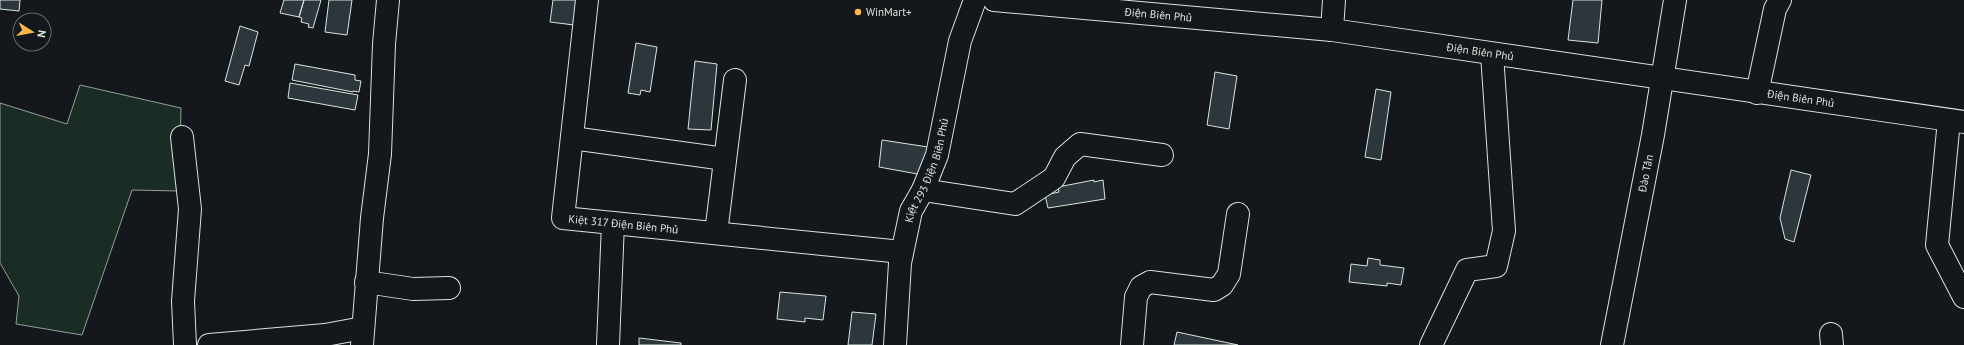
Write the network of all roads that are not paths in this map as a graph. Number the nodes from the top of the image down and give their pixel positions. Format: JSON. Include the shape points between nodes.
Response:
{"nodes":[{"id":1,"x":388,"y":0,"type":"edge"},
{"id":2,"x":587,"y":0,"type":"edge"},
{"id":3,"x":975,"y":0,"type":"edge"},
{"id":4,"x":994,"y":0,"type":"edge"},
{"id":5,"x":1334,"y":0,"type":"edge"},
{"id":6,"x":1675,"y":0,"type":"edge"},
{"id":7,"x":1780,"y":0,"type":"edge"},
{"id":8,"x":1332,"y":30,"type":"junction"},
{"id":9,"x":1492,"y":54,"type":"junction"},
{"id":10,"x":735,"y":80,"type":"dead end"},
{"id":11,"x":1663,"y":80,"type":"junction"},
{"id":12,"x":1757,"y":93,"type":"junction"},
{"id":13,"x":1956,"y":121,"type":"edge"},
{"id":14,"x":182,"y":137,"type":"dead end"},
{"id":15,"x":572,"y":138,"type":"junction"},
{"id":16,"x":1162,"y":155,"type":"dead end"},
{"id":17,"x":725,"y":159,"type":"junction"},
{"id":18,"x":923,"y":190,"type":"junction"},
{"id":19,"x":1238,"y":214,"type":"dead end"},
{"id":20,"x":613,"y":223,"type":"junction"},
{"id":21,"x":716,"y":233,"type":"junction"},
{"id":22,"x":902,"y":252,"type":"junction"},
{"id":23,"x":366,"y":282,"type":"junction"},
{"id":24,"x":449,"y":288,"type":"dead end"},
{"id":25,"x":1964,"y":297,"type":"edge"},
{"id":26,"x":363,"y":337,"type":"edge"},
{"id":27,"x":185,"y":345,"type":"edge"},
{"id":28,"x":209,"y":345,"type":"edge"},
{"id":29,"x":608,"y":345,"type":"edge"},
{"id":30,"x":894,"y":345,"type":"edge"},
{"id":31,"x":1132,"y":345,"type":"edge"},
{"id":32,"x":1431,"y":345,"type":"edge"},
{"id":33,"x":1612,"y":345,"type":"edge"}],
"edges":[{"from":1,"to":23,"type":"street","via":[[380,154]]},
{"from":2,"to":15,"type":"street","name":"Kiệt 317 Điện Biên Phủ"},
{"from":3,"to":18,"type":"street","name":"Kiệt 293 Điện Biên Phủ","via":[[960,41],[937,155]]},
{"from":4,"to":8,"type":"street","name":"Điện Biên Phủ"},
{"from":5,"to":8,"type":"street"},
{"from":6,"to":11,"type":"street","name":"Đào Tấn"},
{"from":7,"to":12,"type":"street","via":[[1775,9]]},
{"from":8,"to":9,"type":"street","name":"Điện Biên Phủ"},
{"from":9,"to":11,"type":"street","name":"Điện Biên Phủ"},
{"from":9,"to":32,"type":"street","via":[[1504,231],[1496,266],[1467,270]]},
{"from":10,"to":17,"type":"street"},
{"from":11,"to":12,"type":"street","name":"Điện Biên Phủ"},
{"from":11,"to":33,"type":"street","name":"Đào Tấn"},
{"from":12,"to":13,"type":"street","name":"Điện Biên Phủ"},
{"from":13,"to":25,"type":"street","via":[[1937,244]]},
{"from":14,"to":27,"type":"street","via":[[190,209],[183,301]]},
{"from":15,"to":17,"type":"street"},
{"from":15,"to":20,"type":"street","name":"Kiệt 317 Điện Biên Phủ","via":[[563,218]]},
{"from":16,"to":18,"type":"street","via":[[1080,144],[1065,157],[1054,178],[1015,204]]},
{"from":17,"to":21,"type":"street"},
{"from":18,"to":22,"type":"street","name":"Kiệt 293 Điện Biên Phủ","via":[[911,211]]},
{"from":19,"to":31,"type":"street","via":[[1229,274],[1222,285],[1214,290],[1150,282],[1141,287],[1136,297]]},
{"from":20,"to":21,"type":"street","name":"Kiệt 317 Điện Biên Phủ"},
{"from":20,"to":29,"type":"street"},
{"from":21,"to":22,"type":"street","name":"Kiệt 317 Điện Biên Phủ"},
{"from":22,"to":30,"type":"street","name":"Kiệt 293 Điện Biên Phủ"},
{"from":23,"to":24,"type":"street","via":[[413,289]]},
{"from":23,"to":26,"type":"street"},
{"from":26,"to":28,"type":"street","via":[[325,335]]}]}
